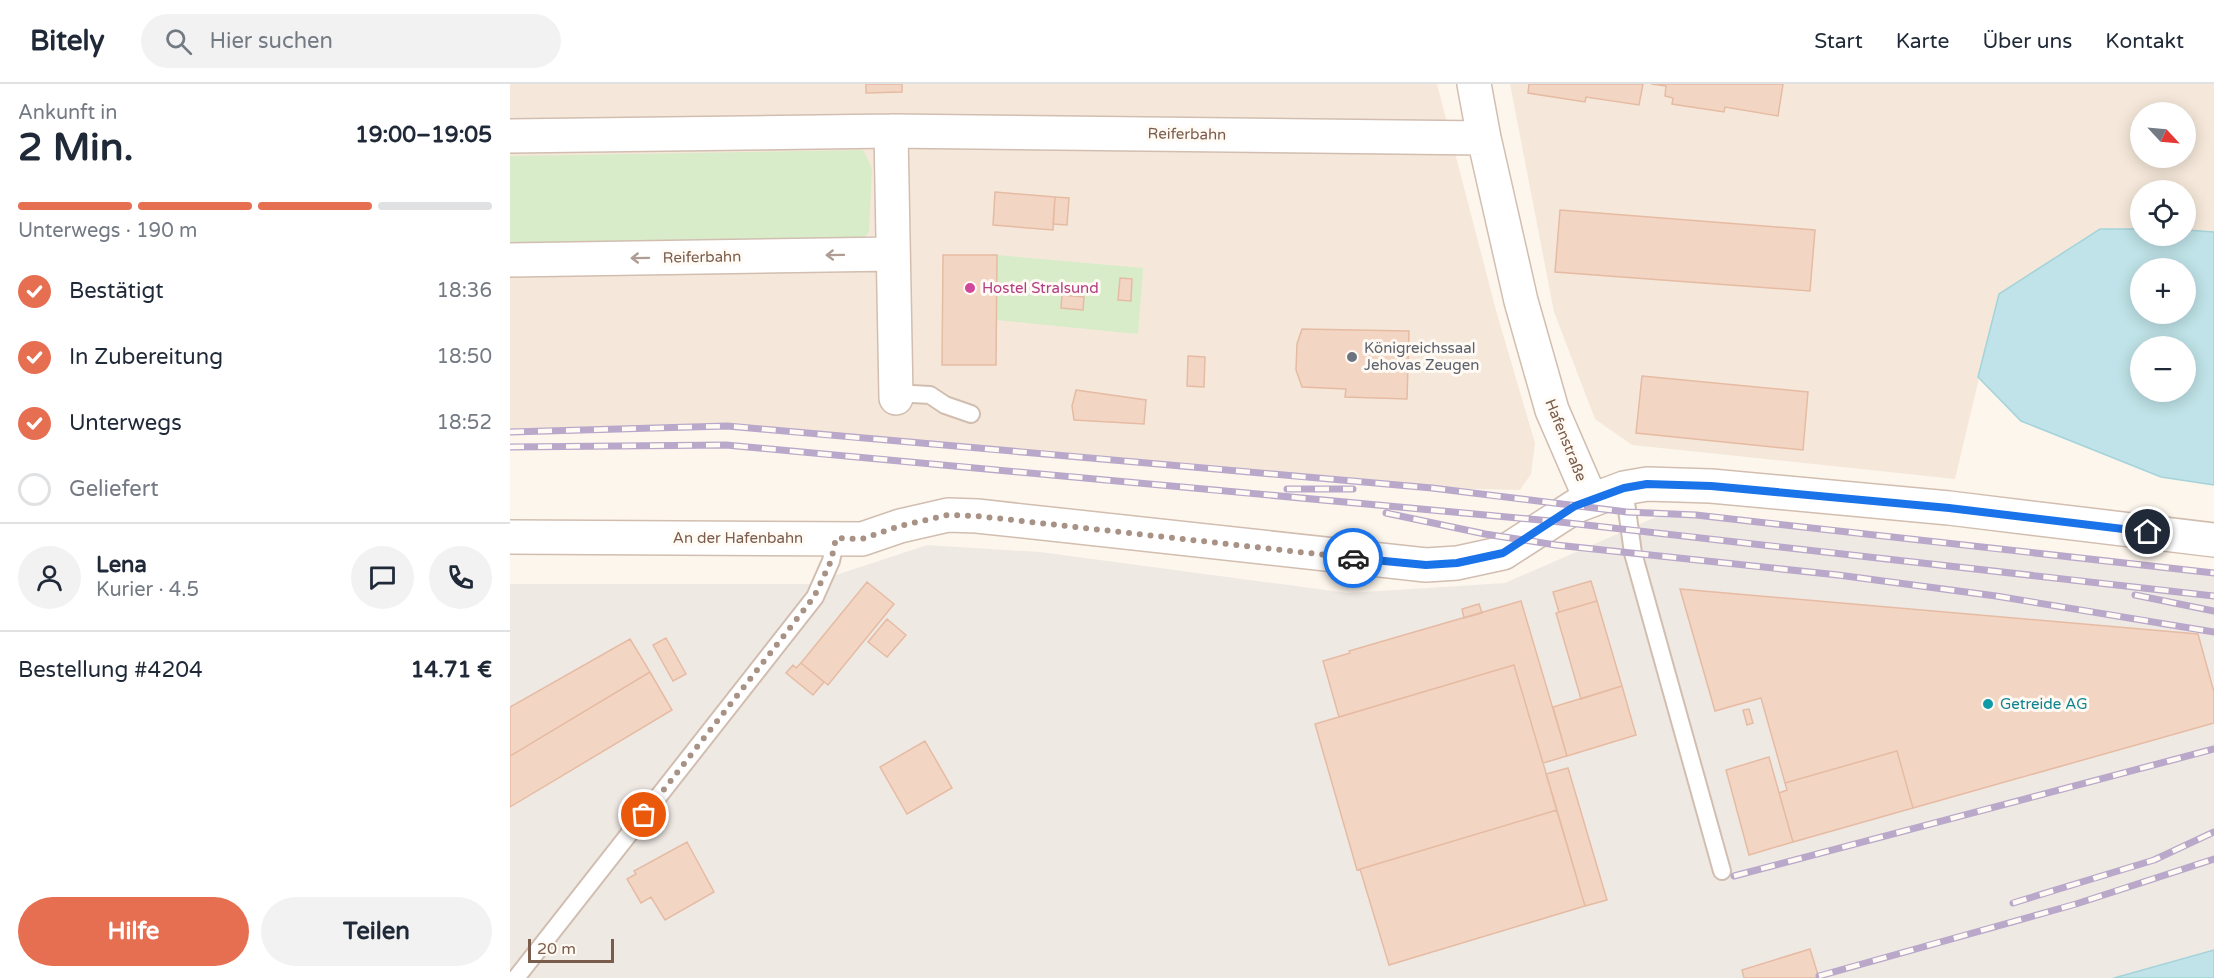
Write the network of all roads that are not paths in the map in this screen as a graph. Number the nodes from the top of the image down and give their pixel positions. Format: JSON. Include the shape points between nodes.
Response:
{"nodes":[{"id":1,"x":1474,"y":84,"type":"edge"},
{"id":2,"x":891,"y":131,"type":"junction"},
{"id":3,"x":510,"y":136,"type":"edge"},
{"id":4,"x":1484,"y":138,"type":"junction"},
{"id":5,"x":893,"y":254,"type":"junction"},
{"id":6,"x":510,"y":260,"type":"edge"},
{"id":7,"x":896,"y":396,"type":"joint"},
{"id":8,"x":971,"y":414,"type":"dead end"},
{"id":9,"x":1624,"y":488,"type":"junction"},
{"id":10,"x":1591,"y":500,"type":"junction"},
{"id":11,"x":510,"y":537,"type":"edge"},
{"id":12,"x":836,"y":538,"type":"junction"},
{"id":13,"x":2214,"y":540,"type":"edge"},
{"id":14,"x":1722,"y":871,"type":"dead end"},
{"id":15,"x":516,"y":978,"type":"edge"}],
"edges":[{"from":1,"to":4,"type":"street","name":"Hafenstraße"},
{"from":2,"to":3,"type":"street","name":"Reiferbahn"},
{"from":2,"to":4,"type":"street","name":"Reiferbahn"},
{"from":2,"to":5,"type":"street"},
{"from":4,"to":10,"type":"street","name":"Hafenstraße","via":[[1521,301],[1552,410]]},
{"from":5,"to":6,"type":"street","name":"Reiferbahn","one_way":true},
{"from":5,"to":7,"type":"street"},
{"from":7,"to":8,"type":"lane","via":[[930,395]]},
{"from":9,"to":10,"type":"street","name":"Hafenstraße"},
{"from":9,"to":13,"type":"street","name":"Hafenstraße","via":[[1647,484],[1711,486],[1949,508]]},
{"from":9,"to":14,"type":"lane","via":[[1633,553]]},
{"from":10,"to":12,"type":"street","name":"An der Hafenbahn","via":[[1575,506],[1503,553],[1426,565],[977,516],[948,515],[862,539]]},
{"from":11,"to":12,"type":"street","name":"An der Hafenbahn"},
{"from":12,"to":15,"type":"lane","via":[[831,561],[814,597]]}]}
